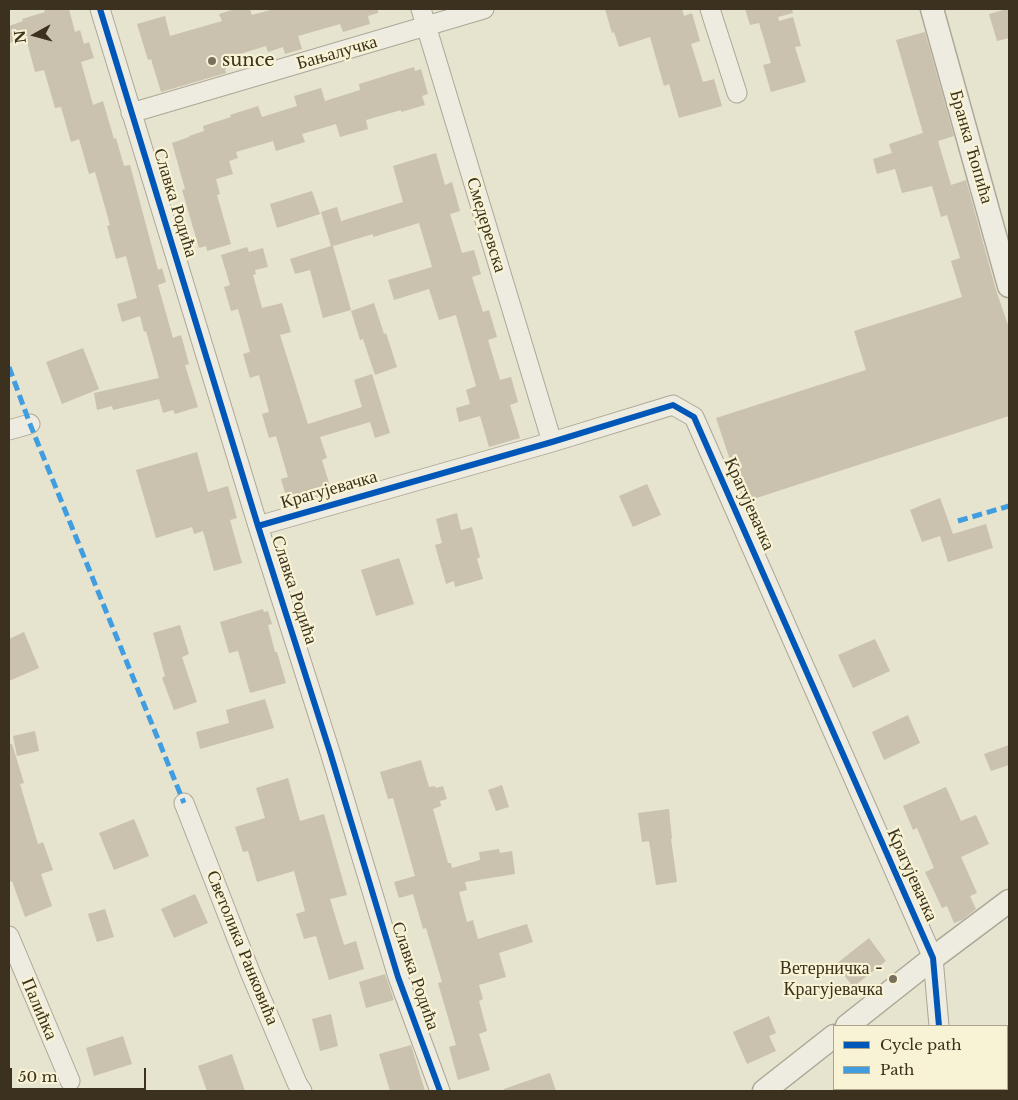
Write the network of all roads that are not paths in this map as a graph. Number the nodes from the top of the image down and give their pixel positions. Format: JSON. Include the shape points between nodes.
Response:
{"nodes":[{"id":1,"x":100,"y":9,"type":"edge"},
{"id":2,"x":484,"y":9,"type":"edge"},
{"id":3,"x":710,"y":9,"type":"edge"},
{"id":4,"x":932,"y":9,"type":"edge"},
{"id":5,"x":424,"y":18,"type":"edge"},
{"id":6,"x":738,"y":92,"type":"dead end"},
{"id":7,"x":131,"y":112,"type":"junction"},
{"id":8,"x":1009,"y":286,"type":"edge"},
{"id":9,"x":30,"y":424,"type":"dead end"},
{"id":10,"x":9,"y":430,"type":"edge"},
{"id":11,"x":552,"y":442,"type":"junction"},
{"id":12,"x":258,"y":526,"type":"junction"},
{"id":13,"x":184,"y":804,"type":"dead end"},
{"id":14,"x":1009,"y":901,"type":"edge"},
{"id":15,"x":9,"y":936,"type":"edge"},
{"id":16,"x":933,"y":958,"type":"junction"},
{"id":17,"x":848,"y":1025,"type":"edge"},
{"id":18,"x":939,"y":1025,"type":"edge"},
{"id":19,"x":833,"y":1037,"type":"edge"},
{"id":20,"x":70,"y":1081,"type":"dead end"},
{"id":21,"x":302,"y":1091,"type":"edge"},
{"id":22,"x":440,"y":1091,"type":"edge"},
{"id":23,"x":764,"y":1091,"type":"edge"}],
"edges":[{"from":1,"to":7,"type":"street","name":"Славка Родића"},
{"from":2,"to":5,"type":"street","name":"Бањалучка"},
{"from":3,"to":6,"type":"street"},
{"from":4,"to":8,"type":"street","name":"Бранка Ћопића"},
{"from":5,"to":7,"type":"street","name":"Бањалучка"},
{"from":5,"to":11,"type":"street","name":"Смедеревска"},
{"from":7,"to":12,"type":"street","name":"Славка Родића"},
{"from":9,"to":10,"type":"street"},
{"from":11,"to":12,"type":"street","name":"Крагујевачка"},
{"from":11,"to":16,"type":"street","name":"Крагујевачка","via":[[673,405],[694,417]]},
{"from":12,"to":22,"type":"street","name":"Славка Родића","via":[[398,977]]},
{"from":13,"to":21,"type":"street","name":"Светолика Ранковића","via":[[250,972]]},
{"from":14,"to":16,"type":"street"},
{"from":15,"to":20,"type":"street","name":"Палићка"},
{"from":16,"to":17,"type":"street"},
{"from":16,"to":18,"type":"street","name":"Крагујевачка"},
{"from":19,"to":23,"type":"street"}]}
